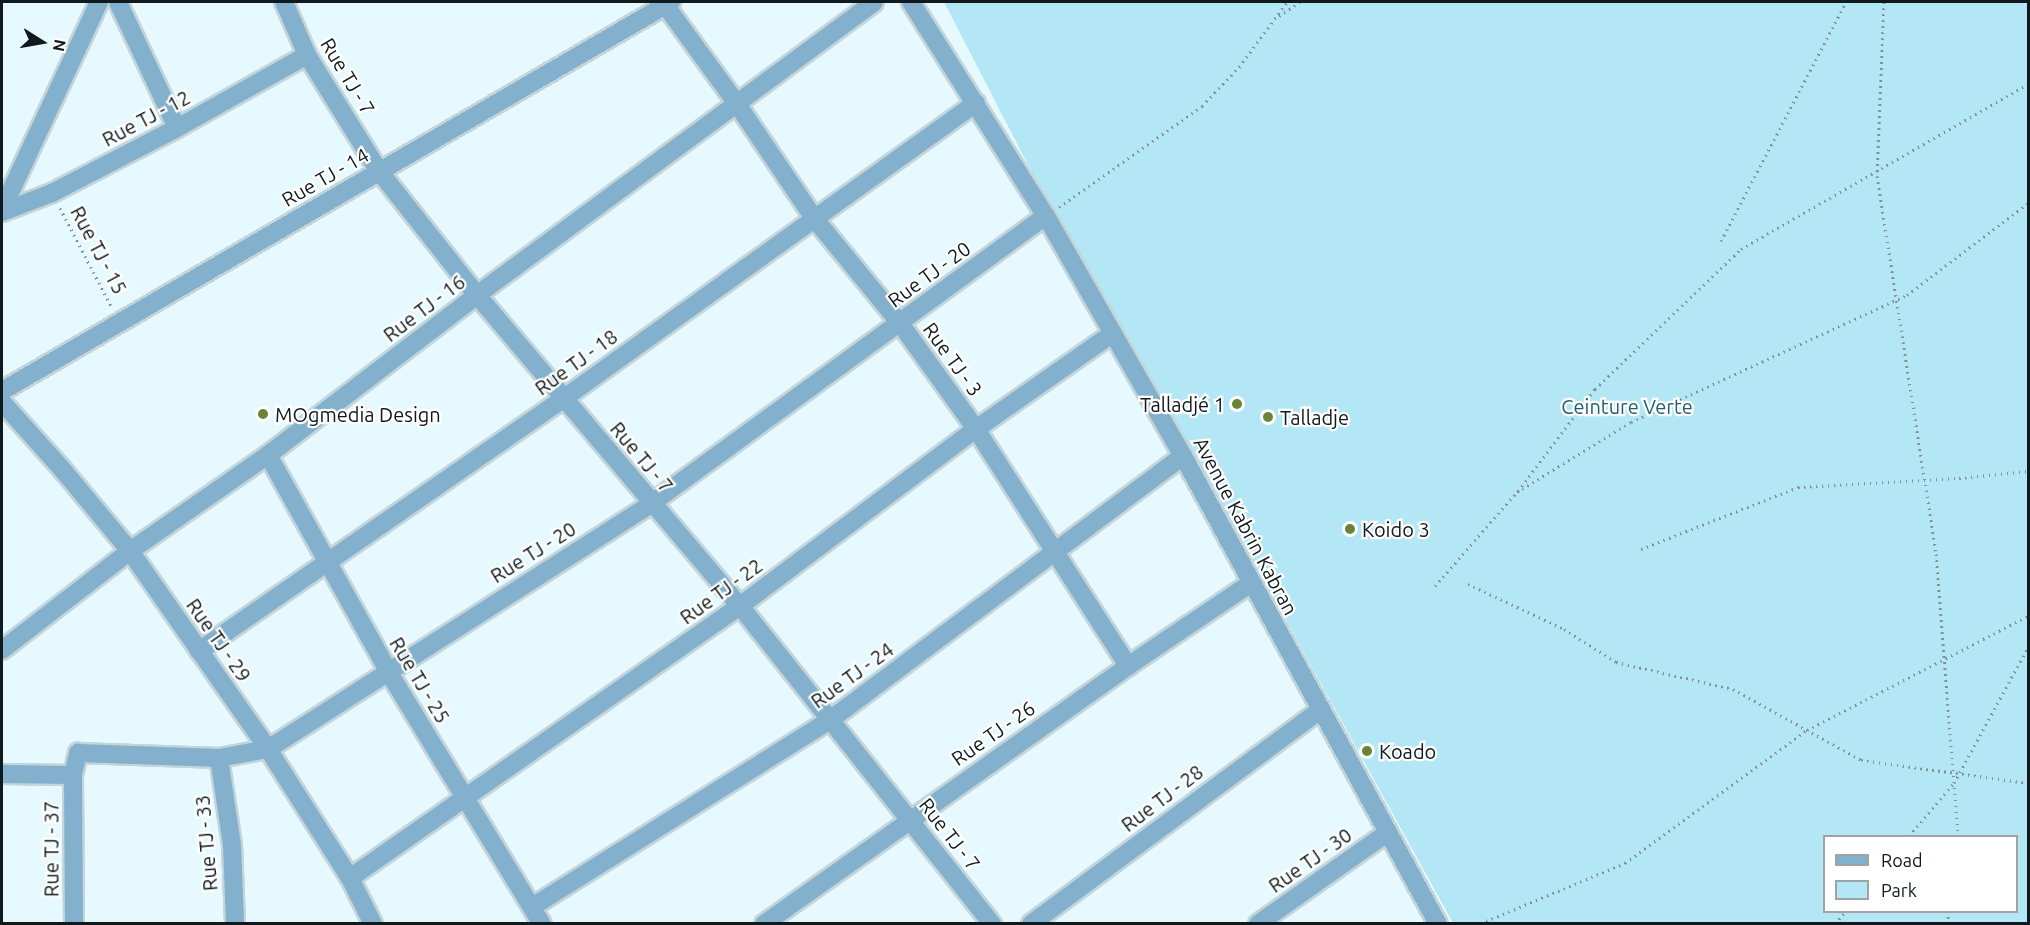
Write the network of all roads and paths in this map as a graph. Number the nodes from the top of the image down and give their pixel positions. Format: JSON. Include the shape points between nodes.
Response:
{"nodes":[{"id":1,"x":99,"y":2,"type":"edge"},
{"id":2,"x":118,"y":2,"type":"edge"},
{"id":3,"x":286,"y":2,"type":"edge"},
{"id":4,"x":874,"y":2,"type":"edge"},
{"id":5,"x":911,"y":2,"type":"edge"},
{"id":6,"x":1287,"y":2,"type":"edge"},
{"id":7,"x":1300,"y":2,"type":"edge"},
{"id":8,"x":1846,"y":2,"type":"edge"},
{"id":9,"x":1884,"y":2,"type":"edge"},
{"id":10,"x":667,"y":3,"type":"edge"},
{"id":11,"x":1276,"y":18,"type":"junction"},
{"id":12,"x":307,"y":55,"type":"junction"},
{"id":13,"x":2028,"y":84,"type":"edge"},
{"id":14,"x":975,"y":103,"type":"junction"},
{"id":15,"x":737,"y":104,"type":"junction"},
{"id":16,"x":177,"y":128,"type":"junction"},
{"id":17,"x":379,"y":171,"type":"junction"},
{"id":18,"x":1877,"y":171,"type":"junction"},
{"id":19,"x":52,"y":193,"type":"junction"},
{"id":20,"x":2028,"y":203,"type":"edge"},
{"id":21,"x":2,"y":211,"type":"edge"},
{"id":22,"x":1046,"y":216,"type":"junction"},
{"id":23,"x":814,"y":218,"type":"junction"},
{"id":24,"x":1720,"y":241,"type":"dead end"},
{"id":25,"x":477,"y":295,"type":"junction"},
{"id":26,"x":1896,"y":301,"type":"junction"},
{"id":27,"x":120,"y":322,"type":"junction"},
{"id":28,"x":900,"y":323,"type":"junction"},
{"id":29,"x":1113,"y":333,"type":"junction"},
{"id":30,"x":2,"y":391,"type":"edge"},
{"id":31,"x":563,"y":399,"type":"junction"},
{"id":32,"x":2,"y":402,"type":"edge"},
{"id":33,"x":976,"y":429,"type":"junction"},
{"id":34,"x":268,"y":455,"type":"junction"},
{"id":35,"x":1183,"y":456,"type":"junction"},
{"id":36,"x":2028,"y":471,"type":"edge"},
{"id":37,"x":1924,"y":480,"type":"junction"},
{"id":38,"x":1517,"y":492,"type":"junction"},
{"id":39,"x":652,"y":502,"type":"junction"},
{"id":40,"x":1641,"y":549,"type":"dead end"},
{"id":41,"x":130,"y":551,"type":"junction"},
{"id":42,"x":1054,"y":552,"type":"junction"},
{"id":43,"x":327,"y":564,"type":"junction"},
{"id":44,"x":1251,"y":583,"type":"junction"},
{"id":45,"x":1468,"y":584,"type":"dead end"},
{"id":46,"x":1435,"y":586,"type":"dead end"},
{"id":47,"x":740,"y":606,"type":"junction"},
{"id":48,"x":2028,"y":616,"type":"edge"},
{"id":49,"x":2028,"y":647,"type":"edge"},
{"id":50,"x":2,"y":650,"type":"edge"},
{"id":51,"x":199,"y":651,"type":"junction"},
{"id":52,"x":1944,"y":659,"type":"junction"},
{"id":53,"x":1128,"y":666,"type":"junction"},
{"id":54,"x":388,"y":671,"type":"junction"},
{"id":55,"x":1320,"y":710,"type":"junction"},
{"id":56,"x":830,"y":720,"type":"junction"},
{"id":57,"x":1807,"y":730,"type":"junction"},
{"id":58,"x":268,"y":749,"type":"junction"},
{"id":59,"x":219,"y":758,"type":"junction"},
{"id":60,"x":1953,"y":773,"type":"junction"},
{"id":61,"x":1959,"y":773,"type":"junction"},
{"id":62,"x":2,"y":774,"type":"edge"},
{"id":63,"x":73,"y":775,"type":"junction"},
{"id":64,"x":1954,"y":783,"type":"junction"},
{"id":65,"x":2028,"y":783,"type":"edge"},
{"id":66,"x":466,"y":798,"type":"junction"},
{"id":67,"x":910,"y":819,"type":"junction"},
{"id":68,"x":1387,"y":833,"type":"junction"},
{"id":69,"x":1911,"y":835,"type":"edge"},
{"id":70,"x":1958,"y":835,"type":"edge"},
{"id":71,"x":350,"y":878,"type":"junction"},
{"id":72,"x":532,"y":907,"type":"junction"},
{"id":73,"x":1486,"y":921,"type":"dead end"},
{"id":74,"x":74,"y":924,"type":"edge"},
{"id":75,"x":235,"y":924,"type":"edge"},
{"id":76,"x":373,"y":924,"type":"edge"},
{"id":77,"x":542,"y":924,"type":"edge"},
{"id":78,"x":764,"y":924,"type":"edge"},
{"id":79,"x":992,"y":924,"type":"edge"},
{"id":80,"x":1031,"y":924,"type":"edge"},
{"id":81,"x":1258,"y":924,"type":"edge"},
{"id":82,"x":1438,"y":924,"type":"edge"}],
"edges":[{"from":1,"to":21,"type":"street"},
{"from":2,"to":16,"type":"street"},
{"from":3,"to":12,"type":"street","name":"Rue TJ - 7"},
{"from":4,"to":15,"type":"street","name":"Rue TJ - 16"},
{"from":5,"to":14,"type":"street","name":"Avenue Kabrin Kabran"},
{"from":6,"to":11,"type":"path"},
{"from":7,"to":11,"type":"path"},
{"from":8,"to":24,"type":"path"},
{"from":9,"to":18,"type":"path"},
{"from":10,"to":15,"type":"street","name":"Rue TJ - 3"},
{"from":10,"to":17,"type":"street","name":"Rue TJ - 14"},
{"from":11,"to":22,"type":"path","via":[[1239,67],[1202,106]]},
{"from":12,"to":16,"type":"street","name":"Rue TJ - 12"},
{"from":12,"to":17,"type":"street","name":"Rue TJ - 7"},
{"from":13,"to":18,"type":"path"},
{"from":14,"to":22,"type":"street","name":"Avenue Kabrin Kabran"},
{"from":14,"to":23,"type":"street","name":"Rue TJ - 18"},
{"from":15,"to":23,"type":"street","name":"Rue TJ - 3"},
{"from":15,"to":25,"type":"street","name":"Rue TJ - 16"},
{"from":16,"to":19,"type":"street","name":"Rue TJ - 12"},
{"from":17,"to":25,"type":"street","name":"Rue TJ - 7"},
{"from":17,"to":27,"type":"street","name":"Rue TJ - 14"},
{"from":18,"to":26,"type":"path"},
{"from":18,"to":38,"type":"path","via":[[1741,249],[1595,389]]},
{"from":19,"to":21,"type":"street","name":"Rue TJ - 12"},
{"from":19,"to":27,"type":"path","name":"Rue TJ - 15"},
{"from":20,"to":26,"type":"path","via":[[1908,296]]},
{"from":22,"to":28,"type":"street","name":"Rue TJ - 20"},
{"from":22,"to":29,"type":"street","name":"Avenue Kabrin Kabran"},
{"from":23,"to":28,"type":"street","name":"Rue TJ - 3"},
{"from":23,"to":31,"type":"street","name":"Rue TJ - 18"},
{"from":25,"to":31,"type":"street","name":"Rue TJ - 7"},
{"from":25,"to":34,"type":"street","name":"Rue TJ - 16"},
{"from":26,"to":37,"type":"path"},
{"from":26,"to":38,"type":"path","via":[[1631,422]]},
{"from":27,"to":30,"type":"street","name":"Rue TJ - 14"},
{"from":28,"to":33,"type":"street","name":"Rue TJ - 3"},
{"from":28,"to":39,"type":"street","name":"Rue TJ - 20"},
{"from":29,"to":33,"type":"street","name":"Rue TJ - 22"},
{"from":29,"to":35,"type":"street","name":"Avenue Kabrin Kabran"},
{"from":31,"to":39,"type":"street","name":"Rue TJ - 7"},
{"from":31,"to":43,"type":"street","name":"Rue TJ - 18"},
{"from":32,"to":41,"type":"street","name":"Rue TJ - 29"},
{"from":33,"to":42,"type":"street","name":"Rue TJ - 3"},
{"from":33,"to":47,"type":"street","name":"Rue TJ - 22"},
{"from":34,"to":41,"type":"street","name":"Rue TJ - 16"},
{"from":34,"to":43,"type":"street","name":"Rue TJ - 25"},
{"from":35,"to":42,"type":"street","name":"Rue TJ - 24"},
{"from":35,"to":44,"type":"street","name":"Avenue Kabrin Kabran"},
{"from":36,"to":37,"type":"path"},
{"from":37,"to":40,"type":"path","via":[[1798,487]]},
{"from":37,"to":52,"type":"path","via":[[1936,554]]},
{"from":38,"to":46,"type":"path"},
{"from":39,"to":47,"type":"street","name":"Rue TJ - 7"},
{"from":39,"to":54,"type":"street","name":"Rue TJ - 20"},
{"from":41,"to":50,"type":"street","name":"Rue TJ - 16"},
{"from":41,"to":51,"type":"street","name":"Rue TJ - 29"},
{"from":42,"to":53,"type":"street","name":"Rue TJ - 3"},
{"from":42,"to":56,"type":"street","name":"Rue TJ - 24"},
{"from":43,"to":51,"type":"street","name":"Rue TJ - 18"},
{"from":43,"to":54,"type":"street","name":"Rue TJ - 25"},
{"from":44,"to":53,"type":"street","name":"Rue TJ - 26"},
{"from":44,"to":55,"type":"street","name":"Avenue Kabrin Kabran"},
{"from":45,"to":57,"type":"path","via":[[1564,629],[1616,662],[1733,689]]},
{"from":47,"to":56,"type":"street","name":"Rue TJ - 7"},
{"from":47,"to":66,"type":"street","name":"Rue TJ - 22"},
{"from":48,"to":52,"type":"path"},
{"from":49,"to":61,"type":"path"},
{"from":51,"to":58,"type":"street","name":"Rue TJ - 29"},
{"from":52,"to":57,"type":"path"},
{"from":52,"to":60,"type":"path"},
{"from":53,"to":67,"type":"street","name":"Rue TJ - 26"},
{"from":54,"to":58,"type":"street","name":"Rue TJ - 20"},
{"from":54,"to":66,"type":"street","name":"Rue TJ - 25"},
{"from":55,"to":68,"type":"street","name":"Avenue Kabrin Kabran"},
{"from":55,"to":80,"type":"street","name":"Rue TJ - 28"},
{"from":56,"to":67,"type":"street","name":"Rue TJ - 7"},
{"from":56,"to":72,"type":"street","name":"Rue TJ - 24"},
{"from":57,"to":60,"type":"path","via":[[1861,760]]},
{"from":57,"to":73,"type":"path","via":[[1624,863]]},
{"from":58,"to":59,"type":"street","name":"Rue TJ - 20"},
{"from":58,"to":71,"type":"street","name":"Rue TJ - 29"},
{"from":59,"to":63,"type":"street","name":"Rue TJ - 20","via":[[78,753]]},
{"from":59,"to":75,"type":"street","name":"Rue TJ - 33","via":[[232,845]]},
{"from":60,"to":61,"type":"path"},
{"from":60,"to":64,"type":"path"},
{"from":61,"to":64,"type":"path"},
{"from":61,"to":65,"type":"path"},
{"from":62,"to":63,"type":"street"},
{"from":63,"to":74,"type":"street","name":"Rue TJ - 37"},
{"from":64,"to":69,"type":"path"},
{"from":64,"to":70,"type":"path"},
{"from":66,"to":71,"type":"street","name":"Rue TJ - 22"},
{"from":66,"to":72,"type":"street","name":"Rue TJ - 25"},
{"from":67,"to":78,"type":"street","name":"Rue TJ - 26"},
{"from":67,"to":79,"type":"street","name":"Rue TJ - 7"},
{"from":68,"to":81,"type":"street","name":"Rue TJ - 30"},
{"from":68,"to":82,"type":"street","name":"Avenue Kabrin Kabran"},
{"from":71,"to":76,"type":"street","name":"Rue TJ - 29"},
{"from":72,"to":77,"type":"street","name":"Rue TJ - 25"}]}
